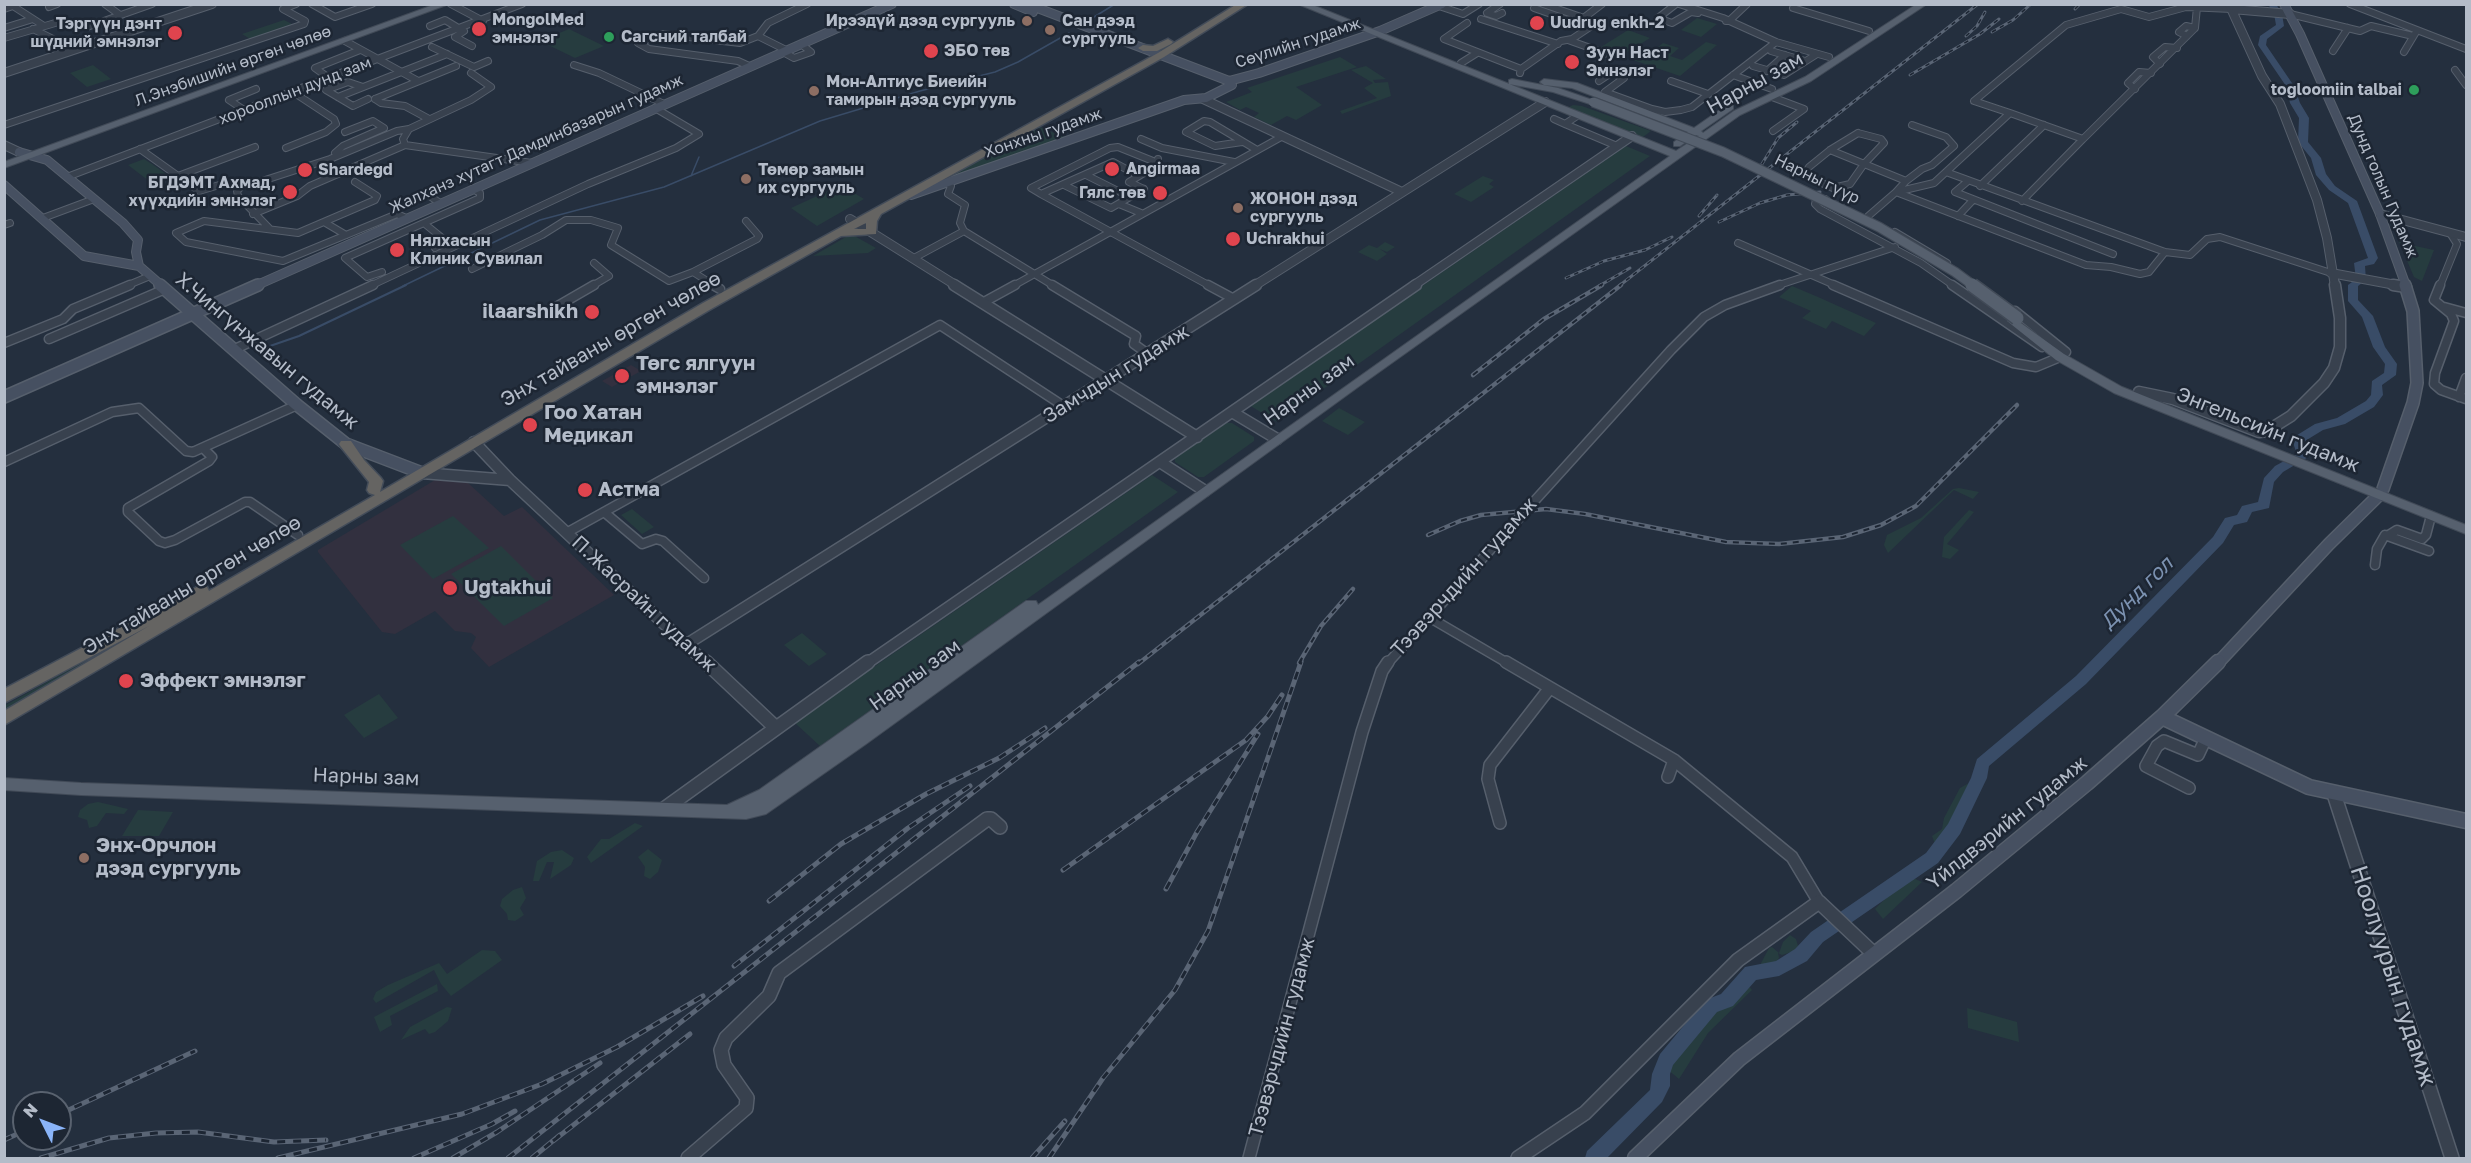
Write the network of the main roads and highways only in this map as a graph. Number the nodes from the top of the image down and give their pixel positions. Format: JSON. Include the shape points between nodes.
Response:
{"nodes":[{"id":1,"x":426,"y":4,"type":"edge"},
{"id":2,"x":445,"y":4,"type":"edge"},
{"id":3,"x":892,"y":4,"type":"edge"},
{"id":4,"x":1014,"y":4,"type":"edge"},
{"id":5,"x":1027,"y":4,"type":"edge"},
{"id":6,"x":1232,"y":4,"type":"edge"},
{"id":7,"x":1244,"y":4,"type":"edge"},
{"id":8,"x":1302,"y":4,"type":"edge"},
{"id":9,"x":1314,"y":4,"type":"edge"},
{"id":10,"x":1912,"y":4,"type":"edge"},
{"id":11,"x":1923,"y":4,"type":"edge"},
{"id":12,"x":2284,"y":4,"type":"edge"},
{"id":13,"x":1440,"y":5,"type":"edge"},
{"id":14,"x":1377,"y":32,"type":"junction"},
{"id":15,"x":1177,"y":42,"type":"junction"},
{"id":16,"x":1149,"y":54,"type":"junction"},
{"id":17,"x":1840,"y":54,"type":"junction"},
{"id":18,"x":1178,"y":61,"type":"junction"},
{"id":19,"x":1476,"y":73,"type":"junction"},
{"id":20,"x":231,"y":79,"type":"junction"},
{"id":21,"x":1226,"y":82,"type":"junction"},
{"id":22,"x":1517,"y":85,"type":"junction"},
{"id":23,"x":1772,"y":93,"type":"junction"},
{"id":24,"x":1579,"y":97,"type":"junction"},
{"id":25,"x":1596,"y":97,"type":"junction"},
{"id":26,"x":1200,"y":98,"type":"junction"},
{"id":27,"x":1574,"y":114,"type":"junction"},
{"id":28,"x":1693,"y":131,"type":"junction"},
{"id":29,"x":1704,"y":136,"type":"junction"},
{"id":30,"x":62,"y":145,"type":"junction"},
{"id":31,"x":19,"y":152,"type":"junction"},
{"id":32,"x":1673,"y":153,"type":"junction"},
{"id":33,"x":32,"y":155,"type":"junction"},
{"id":34,"x":4,"y":157,"type":"edge"},
{"id":35,"x":47,"y":160,"type":"junction"},
{"id":36,"x":4,"y":165,"type":"edge"},
{"id":37,"x":4,"y":185,"type":"edge"},
{"id":38,"x":899,"y":199,"type":"junction"},
{"id":39,"x":878,"y":211,"type":"junction"},
{"id":40,"x":854,"y":220,"type":"junction"},
{"id":41,"x":833,"y":235,"type":"junction"},
{"id":42,"x":139,"y":266,"type":"junction"},
{"id":43,"x":193,"y":314,"type":"junction"},
{"id":44,"x":2063,"y":354,"type":"junction"},
{"id":45,"x":2098,"y":371,"type":"joint"},
{"id":46,"x":4,"y":397,"type":"edge"},
{"id":47,"x":346,"y":444,"type":"junction"},
{"id":48,"x":2264,"y":445,"type":"junction"},
{"id":49,"x":416,"y":470,"type":"junction"},
{"id":50,"x":374,"y":490,"type":"junction"},
{"id":51,"x":2381,"y":492,"type":"junction"},
{"id":52,"x":2466,"y":522,"type":"edge"},
{"id":53,"x":2466,"y":530,"type":"edge"},
{"id":54,"x":4,"y":697,"type":"edge"},
{"id":55,"x":2162,"y":717,"type":"junction"},
{"id":56,"x":4,"y":719,"type":"edge"},
{"id":57,"x":4,"y":784,"type":"edge"},
{"id":58,"x":2466,"y":821,"type":"edge"},
{"id":59,"x":1635,"y":1158,"type":"edge"}],
"edges":[{"from":1,"to":20,"type":"main road","name":"Л.Энэбишийн өргөн чөлөө"},
{"from":2,"to":20,"type":"main road","name":"Л.Энэбишийн өргөн чөлөө"},
{"from":3,"to":43,"type":"main road","name":"Жалханз хутагт Дамдинбазарын гудамж"},
{"from":4,"to":16,"type":"main road"},
{"from":5,"to":16,"type":"main road"},
{"from":6,"to":15,"type":"highway","name":"Энх тайваны өргөн чөлөө"},
{"from":7,"to":15,"type":"highway","name":"Энх тайваны өргөн чөлөө"},
{"from":8,"to":14,"type":"main road"},
{"from":9,"to":14,"type":"main road"},
{"from":10,"to":17,"type":"main road","name":"Нарны зам"},
{"from":11,"to":17,"type":"main road","name":"Нарны зам"},
{"from":12,"to":51,"type":"main road","name":"Дунд голын Гудамж","via":[[2380,214],[2413,312],[2418,376],[2413,403]]},
{"from":13,"to":14,"type":"main road","name":"Сөүлийн гудамж"},
{"from":14,"to":19,"type":"main road"},
{"from":14,"to":21,"type":"main road","name":"Сөүлийн гудамж"},
{"from":14,"to":22,"type":"main road","name":"Нарны гүүр"},
{"from":15,"to":16,"type":"highway","name":"Энх тайваны өргөн чөлөө"},
{"from":15,"to":16,"type":"highway"},
{"from":15,"to":18,"type":"highway","via":[[1170,55]]},
{"from":16,"to":18,"type":"main road"},
{"from":16,"to":21,"type":"main road"},
{"from":16,"to":38,"type":"highway","name":"Энх тайваны өргөн чөлөө"},
{"from":16,"to":40,"type":"highway","name":"Энх тайваны өргөн чөлөө"},
{"from":17,"to":23,"type":"main road","name":"Нарны зам"},
{"from":17,"to":23,"type":"main road","name":"Нарны зам","via":[[1799,84]]},
{"from":18,"to":21,"type":"main road"},
{"from":19,"to":22,"type":"main road"},
{"from":19,"to":27,"type":"main road"},
{"from":20,"to":30,"type":"main road","name":"Л.Энэбишийн өргөн чөлөө"},
{"from":20,"to":31,"type":"main road"},
{"from":21,"to":26,"type":"main road","name":"Сөүлийн гудамж"},
{"from":21,"to":26,"type":"main road","name":"Сөүлийн гудамж","via":[[1197,94]]},
{"from":22,"to":24,"type":"main road","name":"Нарны гүүр"},
{"from":22,"to":25,"type":"main road","name":"Нарны гүүр"},
{"from":23,"to":28,"type":"main road","name":"Нарны зам","via":[[1730,107]]},
{"from":23,"to":29,"type":"main road","name":"Нарны зам"},
{"from":24,"to":25,"type":"main road","name":"Нарны гүүр"},
{"from":24,"to":25,"type":"main road","via":[[1566,89],[1575,87]]},
{"from":25,"to":27,"type":"main road","via":[[1562,103]]},
{"from":25,"to":28,"type":"main road"},
{"from":25,"to":44,"type":"main road","name":"Нарны гүүр","bridge":true,"via":[[1874,228],[2018,319]]},
{"from":26,"to":38,"type":"main road","name":"Хонхны гудамж","via":[[1184,100]]},
{"from":27,"to":32,"type":"main road"},
{"from":28,"to":29,"type":"main road"},
{"from":28,"to":32,"type":"main road","name":"Нарны зам"},
{"from":29,"to":32,"type":"main road","name":"Нарны зам"},
{"from":30,"to":33,"type":"main road","name":"Л.Энэбишийн өргөн чөлөө"},
{"from":30,"to":35,"type":"main road"},
{"from":31,"to":33,"type":"main road"},
{"from":31,"to":34,"type":"main road"},
{"from":32,"to":57,"type":"main road","name":"Нарны зам","via":[[1201,489],[772,802],[746,812]]},
{"from":33,"to":35,"type":"main road"},
{"from":33,"to":36,"type":"main road","name":"Л.Энэбишийн өргөн чөлөө"},
{"from":35,"to":42,"type":"main road","via":[[136,235]]},
{"from":37,"to":42,"type":"main road","via":[[84,256]]},
{"from":38,"to":39,"type":"highway","name":"Энх тайваны өргөн чөлөө"},
{"from":39,"to":40,"type":"highway","name":"Энх тайваны өргөн чөлөө"},
{"from":39,"to":41,"type":"highway","via":[[871,221],[872,231]]},
{"from":40,"to":41,"type":"highway","name":"Энх тайваны өргөн чөлөө"},
{"from":40,"to":49,"type":"highway","name":"Энх тайваны өргөн чөлөө","via":[[720,289]]},
{"from":41,"to":49,"type":"highway","name":"Энх тайваны өргөн чөлөө","via":[[474,442]]},
{"from":42,"to":43,"type":"main road","name":"Х.Чингүнжавын гудамж"},
{"from":43,"to":46,"type":"main road","name":"Жалханз хутагт Дамдинбазарын гудамж"},
{"from":43,"to":47,"type":"main road","name":"Х.Чингүнжавын гудамж"},
{"from":44,"to":45,"type":"main road","name":"Нарны гүүр"},
{"from":44,"to":48,"type":"main road","name":"Энгельсийн гудамж","via":[[2118,390]]},
{"from":45,"to":48,"type":"main road","name":"Энгельсийн гудамж"},
{"from":47,"to":49,"type":"main road","name":"Х.Чингүнжавын гудамж"},
{"from":47,"to":50,"type":"highway","via":[[376,481]]},
{"from":48,"to":51,"type":"main road","name":"Энгельсийн гудамж"},
{"from":49,"to":50,"type":"highway","name":"Энх тайваны өргөн чөлөө"},
{"from":49,"to":56,"type":"highway","name":"Энх тайваны өргөн чөлөө"},
{"from":50,"to":54,"type":"highway","name":"Энх тайваны өргөн чөлөө","via":[[208,588]]},
{"from":51,"to":52,"type":"main road","name":"Энгельсийн гудамж"},
{"from":51,"to":53,"type":"main road","name":"Энгельсийн гудамж"},
{"from":51,"to":55,"type":"main road","name":"Yйлдвэрийн гудамж"},
{"from":55,"to":58,"type":"main road","via":[[2309,787]]},
{"from":55,"to":59,"type":"main road","name":"Yйлдвэрийн гудамж","via":[[2057,809],[1869,949],[1739,1059]]}]}
